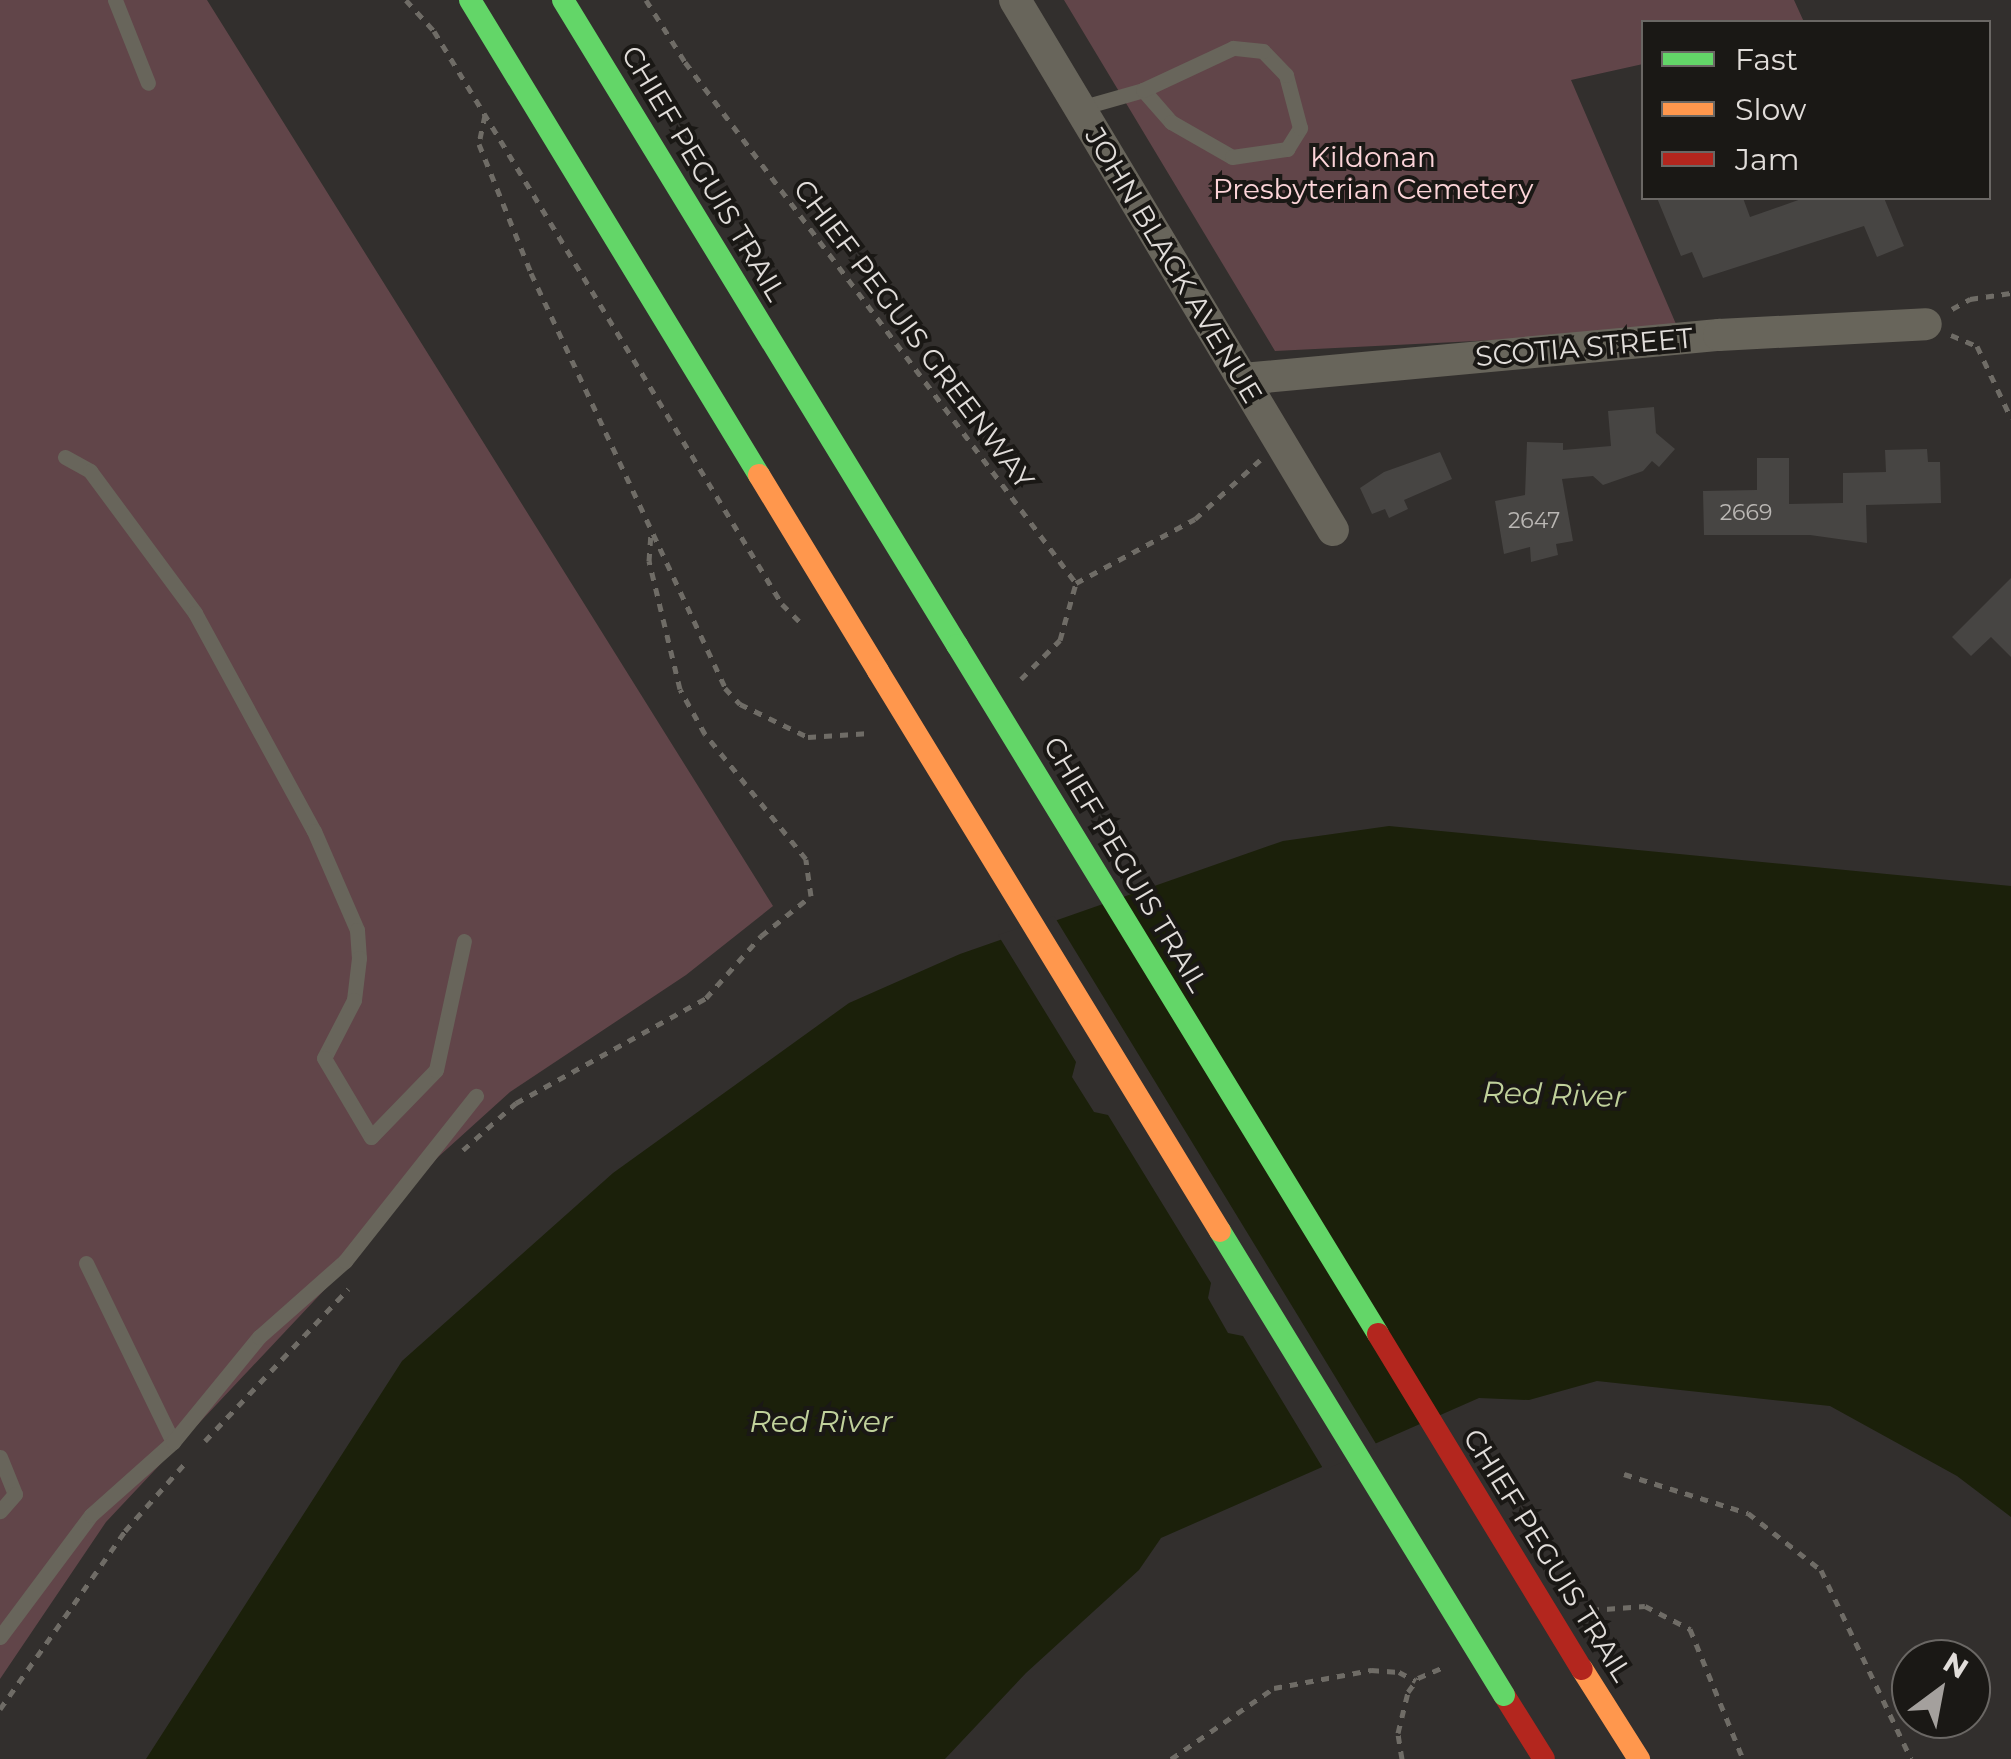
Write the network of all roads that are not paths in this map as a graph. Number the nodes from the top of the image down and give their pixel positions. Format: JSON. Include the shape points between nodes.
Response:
{"nodes":[{"id":1,"x":115,"y":0,"type":"edge"},
{"id":2,"x":563,"y":0,"type":"edge"},
{"id":3,"x":1015,"y":0,"type":"edge"},
{"id":4,"x":470,"y":1,"type":"edge"},
{"id":5,"x":148,"y":83,"type":"dead end"},
{"id":6,"x":1143,"y":90,"type":"junction"},
{"id":7,"x":1080,"y":108,"type":"junction"},
{"id":8,"x":1926,"y":324,"type":"road end"},
{"id":9,"x":1243,"y":379,"type":"junction"},
{"id":10,"x":64,"y":457,"type":"dead end"},
{"id":11,"x":1333,"y":530,"type":"dead end"},
{"id":12,"x":464,"y":941,"type":"dead end"},
{"id":13,"x":476,"y":1096,"type":"dead end"},
{"id":14,"x":86,"y":1263,"type":"dead end"},
{"id":15,"x":173,"y":1442,"type":"junction"},
{"id":16,"x":0,"y":1457,"type":"edge"},
{"id":17,"x":0,"y":1511,"type":"edge"},
{"id":18,"x":0,"y":1637,"type":"edge"},
{"id":19,"x":1544,"y":1759,"type":"edge"},
{"id":20,"x":1639,"y":1759,"type":"edge"}],
"edges":[{"from":1,"to":5,"type":"lane"},
{"from":2,"to":20,"type":"main road","name":"CHIEF PEGUIS TRAIL","bridge":true},
{"from":3,"to":7,"type":"street","name":"JOHN BLACK AVENUE"},
{"from":4,"to":19,"type":"main road","bridge":true},
{"from":6,"to":6,"type":"lane","via":[[1170,122],[1232,157],[1287,149],[1300,128],[1286,75],[1263,51],[1234,48]]},
{"from":6,"to":7,"type":"lane"},
{"from":7,"to":9,"type":"street","name":"JOHN BLACK AVENUE"},
{"from":8,"to":9,"type":"street","name":"SCOTIA STREET","via":[[1720,334]]},
{"from":9,"to":11,"type":"street","name":"JOHN BLACK AVENUE"},
{"from":10,"to":12,"type":"lane","via":[[90,472],[195,613],[314,830],[357,930],[354,1000],[324,1058],[371,1137],[436,1070]]},
{"from":13,"to":15,"type":"lane","via":[[345,1261],[259,1337]]},
{"from":14,"to":15,"type":"lane"},
{"from":15,"to":18,"type":"lane","via":[[91,1515]]},
{"from":16,"to":17,"type":"lane","via":[[15,1494]]}]}
